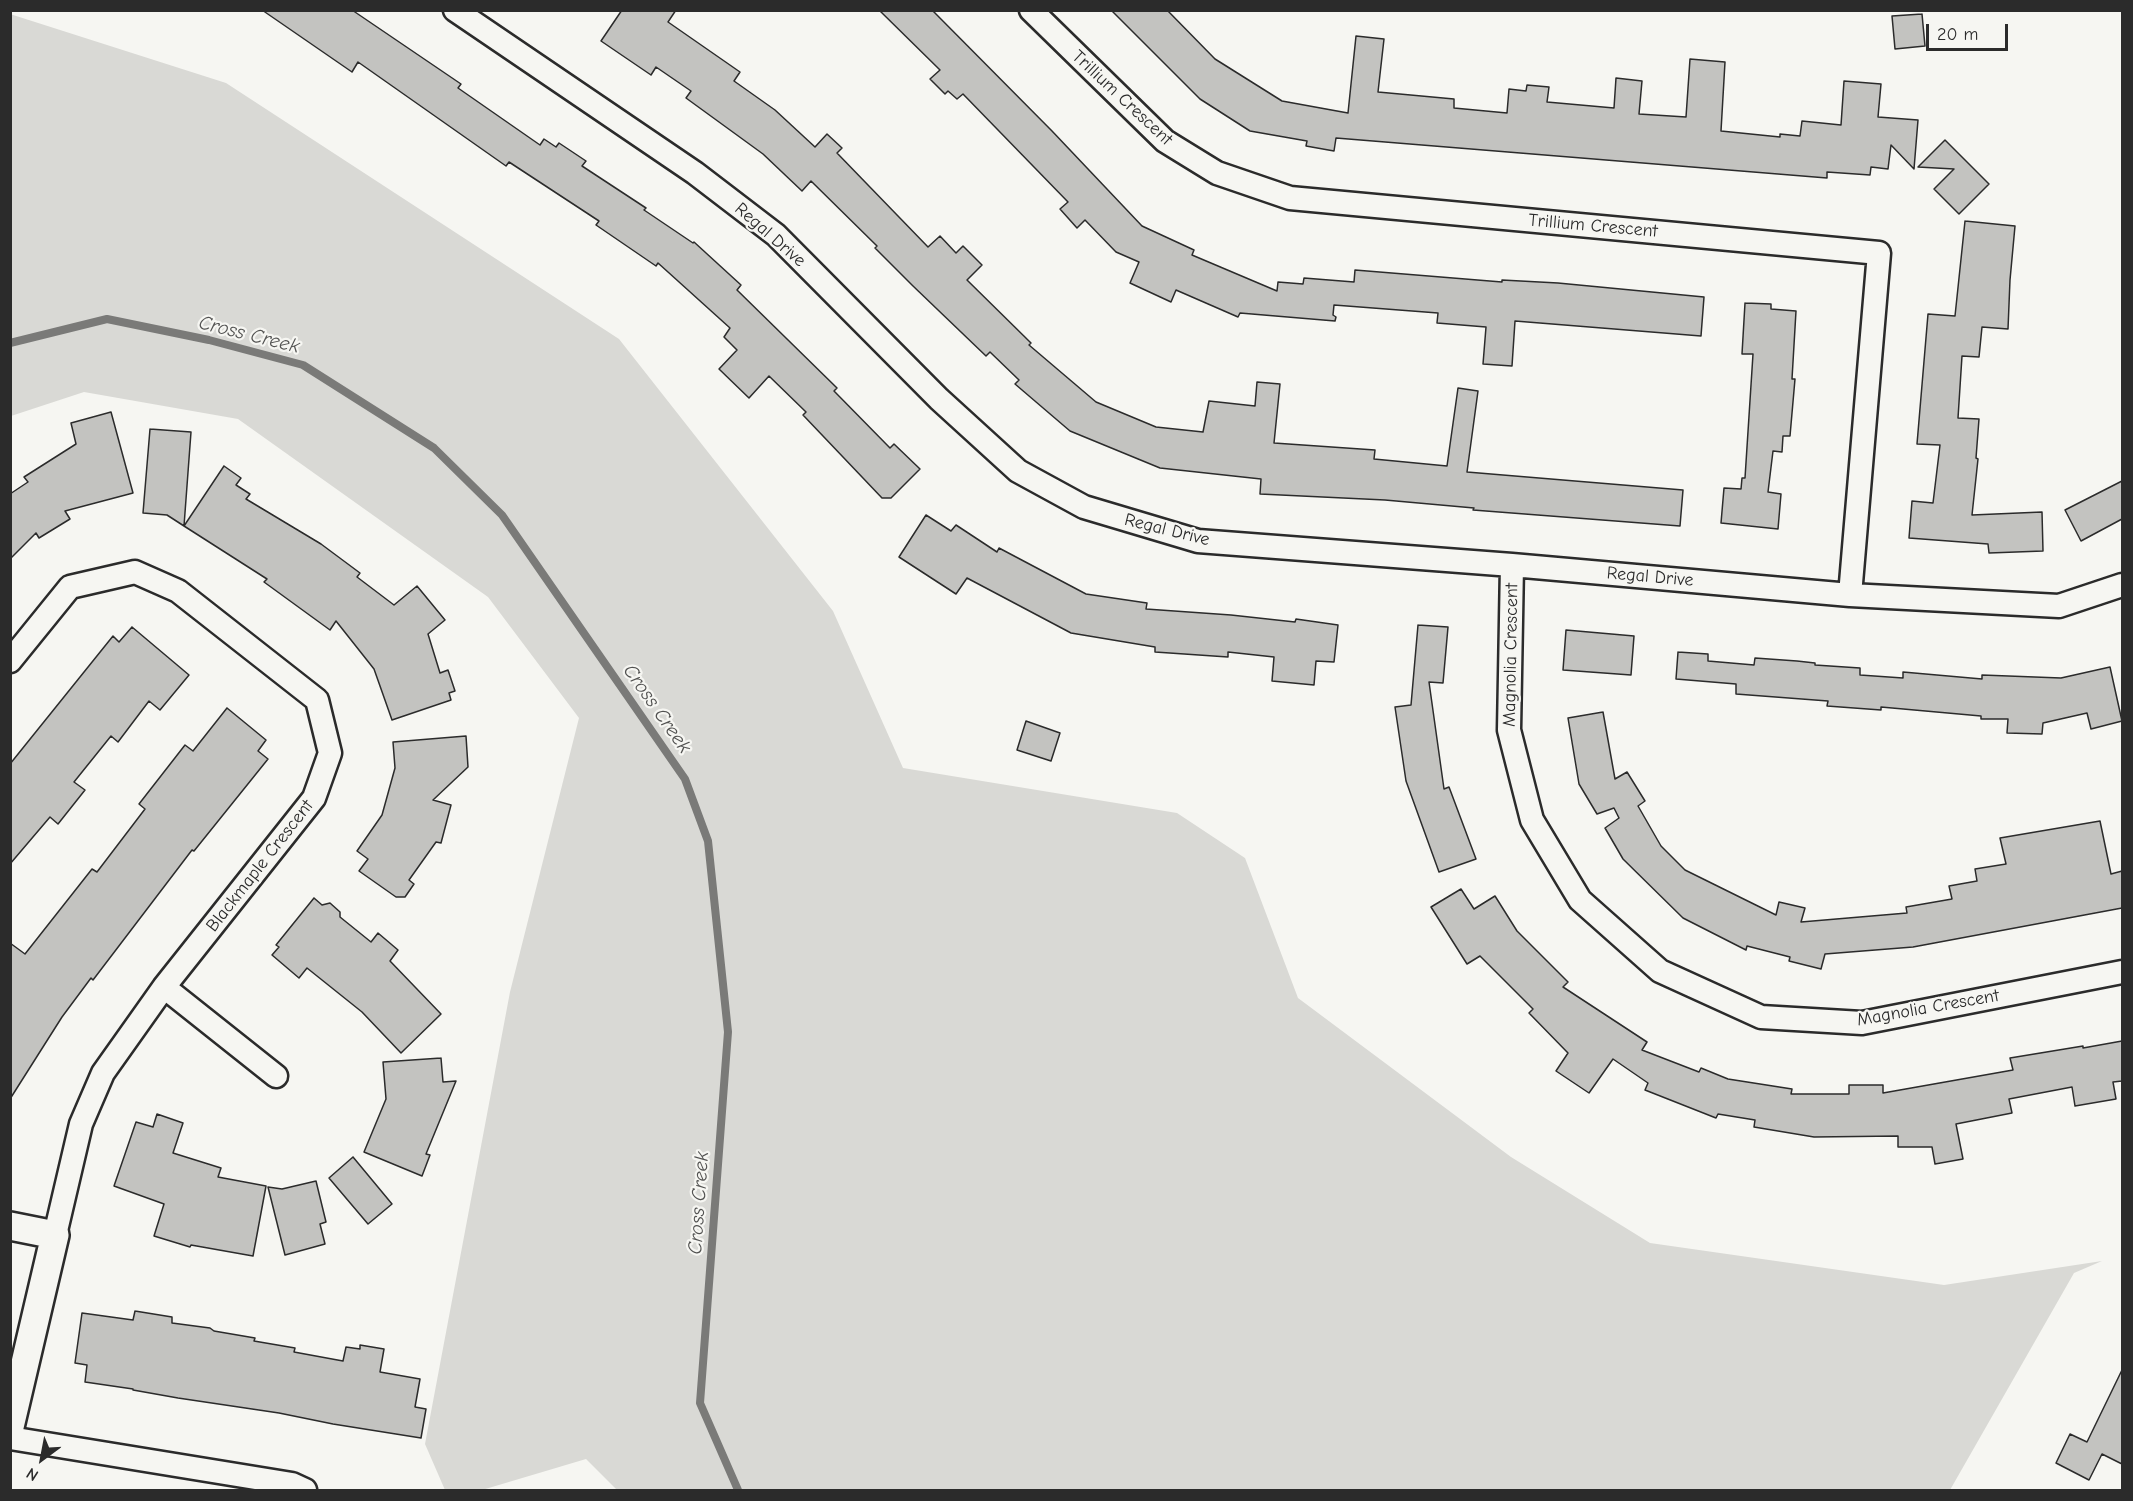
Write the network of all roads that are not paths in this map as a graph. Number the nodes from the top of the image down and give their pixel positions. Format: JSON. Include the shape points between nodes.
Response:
{"nodes":[{"id":1,"x":455,"y":10,"type":"edge"},
{"id":2,"x":1031,"y":10,"type":"edge"},
{"id":3,"x":1512,"y":566,"type":"junction"},
{"id":4,"x":2122,"y":585,"type":"edge"},
{"id":5,"x":1850,"y":595,"type":"junction"},
{"id":6,"x":10,"y":660,"type":"edge"},
{"id":7,"x":2122,"y":972,"type":"edge"},
{"id":8,"x":164,"y":987,"type":"junction"},
{"id":9,"x":276,"y":1076,"type":"dead end"},
{"id":10,"x":10,"y":1226,"type":"edge"},
{"id":11,"x":55,"y":1235,"type":"junction"},
{"id":12,"x":10,"y":1427,"type":"edge"},
{"id":13,"x":10,"y":1438,"type":"edge"},
{"id":14,"x":304,"y":1491,"type":"edge"}],
"edges":[{"from":1,"to":3,"type":"street","name":"Regal Drive","via":[[694,173],[776,235],[939,399],[1018,471],[1084,507],[1198,541]]},
{"from":2,"to":5,"type":"street","name":"Trillium Crescent","via":[[1165,141],[1217,173],[1290,198],[1879,253]]},
{"from":3,"to":5,"type":"street","name":"Regal Drive"},
{"from":3,"to":7,"type":"street","name":"Magnolia Crescent","via":[[1509,730],[1532,820],[1580,900],[1660,971],[1761,1017],[1862,1023]]},
{"from":4,"to":5,"type":"street","name":"Regal Drive","via":[[2059,606]]},
{"from":6,"to":8,"type":"street","name":"Blackmaple Crescent","via":[[70,586],[135,572],[178,591],[317,700],[330,753],[314,798]]},
{"from":8,"to":9,"type":"street"},
{"from":8,"to":11,"type":"street","name":"Blackmaple Crescent","via":[[103,1074],[81,1124]]},
{"from":10,"to":11,"type":"street"},
{"from":11,"to":12,"type":"street"},
{"from":13,"to":14,"type":"street","via":[[292,1484]]}]}
